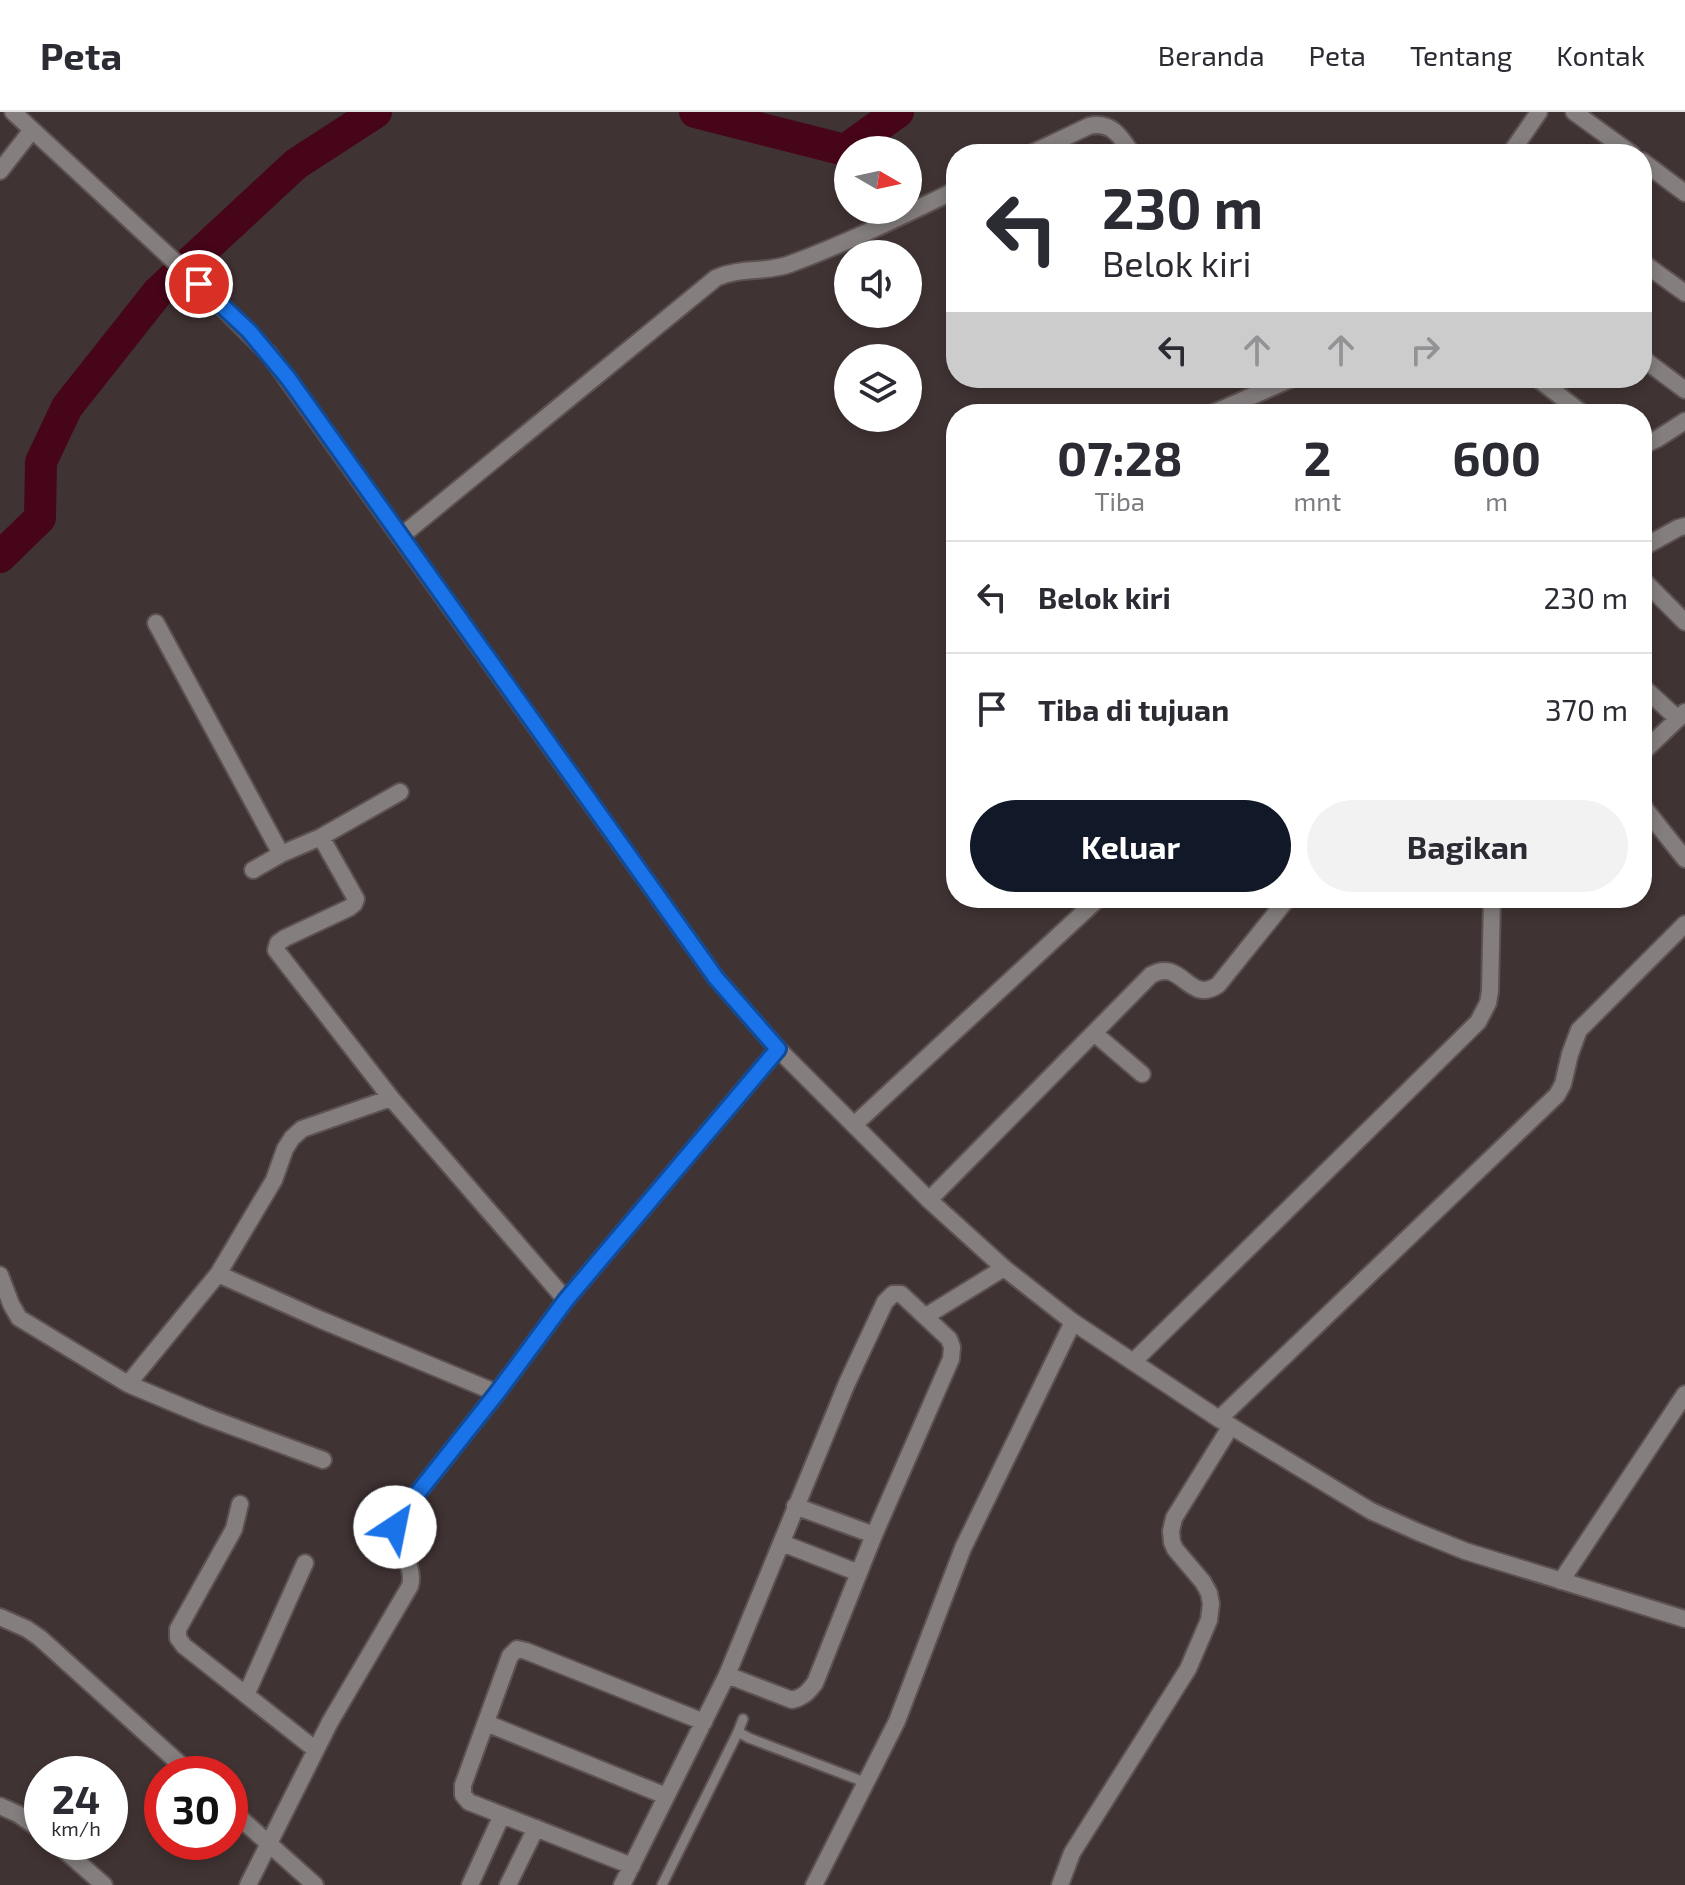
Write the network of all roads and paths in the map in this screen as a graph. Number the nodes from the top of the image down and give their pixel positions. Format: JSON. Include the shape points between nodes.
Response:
{"nodes":[{"id":1,"x":13,"y":112,"type":"edge"},
{"id":2,"x":1539,"y":112,"type":"edge"},
{"id":3,"x":1574,"y":112,"type":"edge"},
{"id":4,"x":32,"y":130,"type":"junction"},
{"id":5,"x":1051,"y":144,"type":"edge"},
{"id":6,"x":1125,"y":144,"type":"edge"},
{"id":7,"x":1517,"y":144,"type":"edge"},
{"id":8,"x":1618,"y":144,"type":"edge"},
{"id":9,"x":1652,"y":168,"type":"edge"},
{"id":10,"x":0,"y":171,"type":"edge"},
{"id":11,"x":1685,"y":193,"type":"edge"},
{"id":12,"x":946,"y":195,"type":"edge"},
{"id":13,"x":1652,"y":269,"type":"edge"},
{"id":14,"x":1685,"y":293,"type":"edge"},
{"id":15,"x":1652,"y":365,"type":"edge"},
{"id":16,"x":1267,"y":388,"type":"edge"},
{"id":17,"x":1550,"y":388,"type":"edge"},
{"id":18,"x":1685,"y":390,"type":"edge"},
{"id":19,"x":1232,"y":404,"type":"edge"},
{"id":20,"x":1570,"y":404,"type":"edge"},
{"id":21,"x":1685,"y":421,"type":"edge"},
{"id":22,"x":1652,"y":441,"type":"edge"},
{"id":23,"x":1685,"y":526,"type":"edge"},
{"id":24,"x":400,"y":537,"type":"junction"},
{"id":25,"x":1652,"y":543,"type":"edge"},
{"id":26,"x":1652,"y":589,"type":"edge"},
{"id":27,"x":1685,"y":622,"type":"edge"},
{"id":28,"x":156,"y":623,"type":"dead end"},
{"id":29,"x":1652,"y":694,"type":"edge"},
{"id":30,"x":1681,"y":716,"type":"edge"},
{"id":31,"x":1652,"y":744,"type":"edge"},
{"id":32,"x":400,"y":792,"type":"dead end"},
{"id":33,"x":1652,"y":818,"type":"edge"},
{"id":34,"x":321,"y":837,"type":"junction"},
{"id":35,"x":281,"y":854,"type":"junction"},
{"id":36,"x":1685,"y":859,"type":"edge"},
{"id":37,"x":253,"y":870,"type":"dead end"},
{"id":38,"x":1088,"y":908,"type":"edge"},
{"id":39,"x":1280,"y":908,"type":"edge"},
{"id":40,"x":1492,"y":908,"type":"edge"},
{"id":41,"x":1685,"y":924,"type":"edge"},
{"id":42,"x":1094,"y":1033,"type":"junction"},
{"id":43,"x":778,"y":1049,"type":"junction"},
{"id":44,"x":1142,"y":1074,"type":"dead end"},
{"id":45,"x":391,"y":1098,"type":"junction"},
{"id":46,"x":854,"y":1125,"type":"junction"},
{"id":47,"x":929,"y":1200,"type":"junction"},
{"id":48,"x":1004,"y":1268,"type":"junction"},
{"id":49,"x":218,"y":1274,"type":"junction"},
{"id":50,"x":0,"y":1275,"type":"edge"},
{"id":51,"x":566,"y":1300,"type":"junction"},
{"id":52,"x":926,"y":1316,"type":"junction"},
{"id":53,"x":1073,"y":1322,"type":"junction"},
{"id":54,"x":1133,"y":1362,"type":"junction"},
{"id":55,"x":128,"y":1384,"type":"junction"},
{"id":56,"x":497,"y":1393,"type":"junction"},
{"id":57,"x":1685,"y":1394,"type":"edge"},
{"id":58,"x":1225,"y":1423,"type":"junction"},
{"id":59,"x":323,"y":1460,"type":"dead end"},
{"id":60,"x":240,"y":1504,"type":"dead end"},
{"id":61,"x":795,"y":1506,"type":"junction"},
{"id":62,"x":874,"y":1535,"type":"junction"},
{"id":63,"x":782,"y":1543,"type":"junction"},
{"id":64,"x":305,"y":1563,"type":"dead end"},
{"id":65,"x":859,"y":1573,"type":"junction"},
{"id":66,"x":1561,"y":1581,"type":"junction"},
{"id":67,"x":0,"y":1617,"type":"edge"},
{"id":68,"x":1685,"y":1619,"type":"edge"},
{"id":69,"x":727,"y":1675,"type":"junction"},
{"id":70,"x":246,"y":1695,"type":"junction"},
{"id":71,"x":743,"y":1719,"type":"dead end"},
{"id":72,"x":704,"y":1722,"type":"junction"},
{"id":73,"x":486,"y":1723,"type":"junction"},
{"id":74,"x":738,"y":1732,"type":"junction"},
{"id":75,"x":316,"y":1750,"type":"junction"},
{"id":76,"x":171,"y":1756,"type":"edge"},
{"id":77,"x":867,"y":1783,"type":"junction"},
{"id":78,"x":666,"y":1796,"type":"junction"},
{"id":79,"x":0,"y":1806,"type":"edge"},
{"id":80,"x":502,"y":1815,"type":"junction"},
{"id":81,"x":24,"y":1818,"type":"edge"},
{"id":82,"x":248,"y":1825,"type":"edge"},
{"id":83,"x":536,"y":1828,"type":"junction"},
{"id":84,"x":269,"y":1844,"type":"junction"},
{"id":85,"x":76,"y":1860,"type":"edge"},
{"id":86,"x":632,"y":1866,"type":"junction"},
{"id":87,"x":104,"y":1885,"type":"edge"},
{"id":88,"x":248,"y":1885,"type":"edge"},
{"id":89,"x":315,"y":1885,"type":"edge"},
{"id":90,"x":470,"y":1885,"type":"edge"},
{"id":91,"x":508,"y":1885,"type":"edge"},
{"id":92,"x":622,"y":1885,"type":"edge"},
{"id":93,"x":662,"y":1885,"type":"edge"},
{"id":94,"x":814,"y":1885,"type":"edge"},
{"id":95,"x":1060,"y":1885,"type":"edge"}],
"edges":[{"from":1,"to":4,"type":"street"},
{"from":2,"to":7,"type":"street"},
{"from":3,"to":8,"type":"street"},
{"from":4,"to":10,"type":"street"},
{"from":4,"to":24,"type":"street","via":[[249,331]]},
{"from":5,"to":6,"type":"street","via":[[1099,124],[1116,131]]},
{"from":9,"to":11,"type":"street"},
{"from":12,"to":24,"type":"street","via":[[791,264],[716,278]]},
{"from":13,"to":14,"type":"street"},
{"from":15,"to":18,"type":"street"},
{"from":16,"to":19,"type":"street"},
{"from":17,"to":20,"type":"street"},
{"from":21,"to":22,"type":"street"},
{"from":23,"to":25,"type":"street"},
{"from":24,"to":43,"type":"street","via":[[716,978]]},
{"from":26,"to":27,"type":"street"},
{"from":28,"to":35,"type":"street"},
{"from":29,"to":30,"type":"street"},
{"from":30,"to":31,"type":"street"},
{"from":32,"to":34,"type":"street"},
{"from":33,"to":36,"type":"street"},
{"from":34,"to":35,"type":"street"},
{"from":34,"to":45,"type":"street","via":[[355,902],[285,938],[276,950]]},
{"from":35,"to":37,"type":"street"},
{"from":38,"to":46,"type":"street"},
{"from":39,"to":42,"type":"street","via":[[1215,988],[1195,989],[1171,971],[1156,971]]},
{"from":40,"to":54,"type":"street","via":[[1490,991],[1478,1022]]},
{"from":41,"to":58,"type":"street","via":[[1579,1030],[1557,1095]]},
{"from":42,"to":44,"type":"street"},
{"from":42,"to":47,"type":"street"},
{"from":43,"to":46,"type":"street"},
{"from":43,"to":51,"type":"street"},
{"from":45,"to":49,"type":"street","via":[[302,1129],[292,1138],[274,1180]]},
{"from":45,"to":51,"type":"street"},
{"from":46,"to":47,"type":"street"},
{"from":47,"to":48,"type":"street"},
{"from":48,"to":52,"type":"street"},
{"from":48,"to":53,"type":"street"},
{"from":49,"to":55,"type":"street"},
{"from":49,"to":56,"type":"street"},
{"from":50,"to":55,"type":"street","via":[[19,1318]]},
{"from":51,"to":56,"type":"street"},
{"from":52,"to":61,"type":"street","via":[[901,1294],[888,1299]]},
{"from":52,"to":62,"type":"street","via":[[951,1344],[951,1359]]},
{"from":53,"to":54,"type":"street"},
{"from":53,"to":77,"type":"street","via":[[963,1548],[897,1721]]},
{"from":54,"to":58,"type":"street"},
{"from":55,"to":59,"type":"street"},
{"from":56,"to":75,"type":"street","via":[[398,1518],[395,1536],[411,1574],[410,1586]]},
{"from":57,"to":66,"type":"street"},
{"from":58,"to":66,"type":"street","via":[[1371,1511],[1465,1551]]},
{"from":58,"to":95,"type":"street","via":[[1171,1531],[1175,1549],[1209,1593],[1209,1620],[1188,1669],[1072,1853]]},
{"from":60,"to":70,"type":"street","via":[[234,1529],[178,1629],[178,1638]]},
{"from":61,"to":62,"type":"street"},
{"from":61,"to":63,"type":"street"},
{"from":62,"to":65,"type":"street"},
{"from":63,"to":65,"type":"street"},
{"from":63,"to":69,"type":"street"},
{"from":64,"to":70,"type":"street"},
{"from":65,"to":69,"type":"street","via":[[808,1693],[787,1700]]},
{"from":66,"to":68,"type":"street"},
{"from":67,"to":76,"type":"street","via":[[40,1638]]},
{"from":69,"to":72,"type":"street"},
{"from":70,"to":75,"type":"street"},
{"from":71,"to":74,"type":"lane"},
{"from":72,"to":73,"type":"street","via":[[520,1649],[510,1656]]},
{"from":72,"to":78,"type":"street"},
{"from":73,"to":78,"type":"street"},
{"from":73,"to":80,"type":"street","via":[[463,1792],[469,1802]]},
{"from":74,"to":77,"type":"lane"},
{"from":74,"to":93,"type":"lane"},
{"from":75,"to":84,"type":"street"},
{"from":77,"to":94,"type":"street"},
{"from":78,"to":86,"type":"street"},
{"from":79,"to":81,"type":"street"},
{"from":80,"to":83,"type":"street"},
{"from":80,"to":90,"type":"street"},
{"from":82,"to":84,"type":"street"},
{"from":83,"to":86,"type":"street"},
{"from":83,"to":91,"type":"street"},
{"from":84,"to":88,"type":"street"},
{"from":84,"to":89,"type":"street"},
{"from":85,"to":87,"type":"street"},
{"from":86,"to":92,"type":"street"}]}
